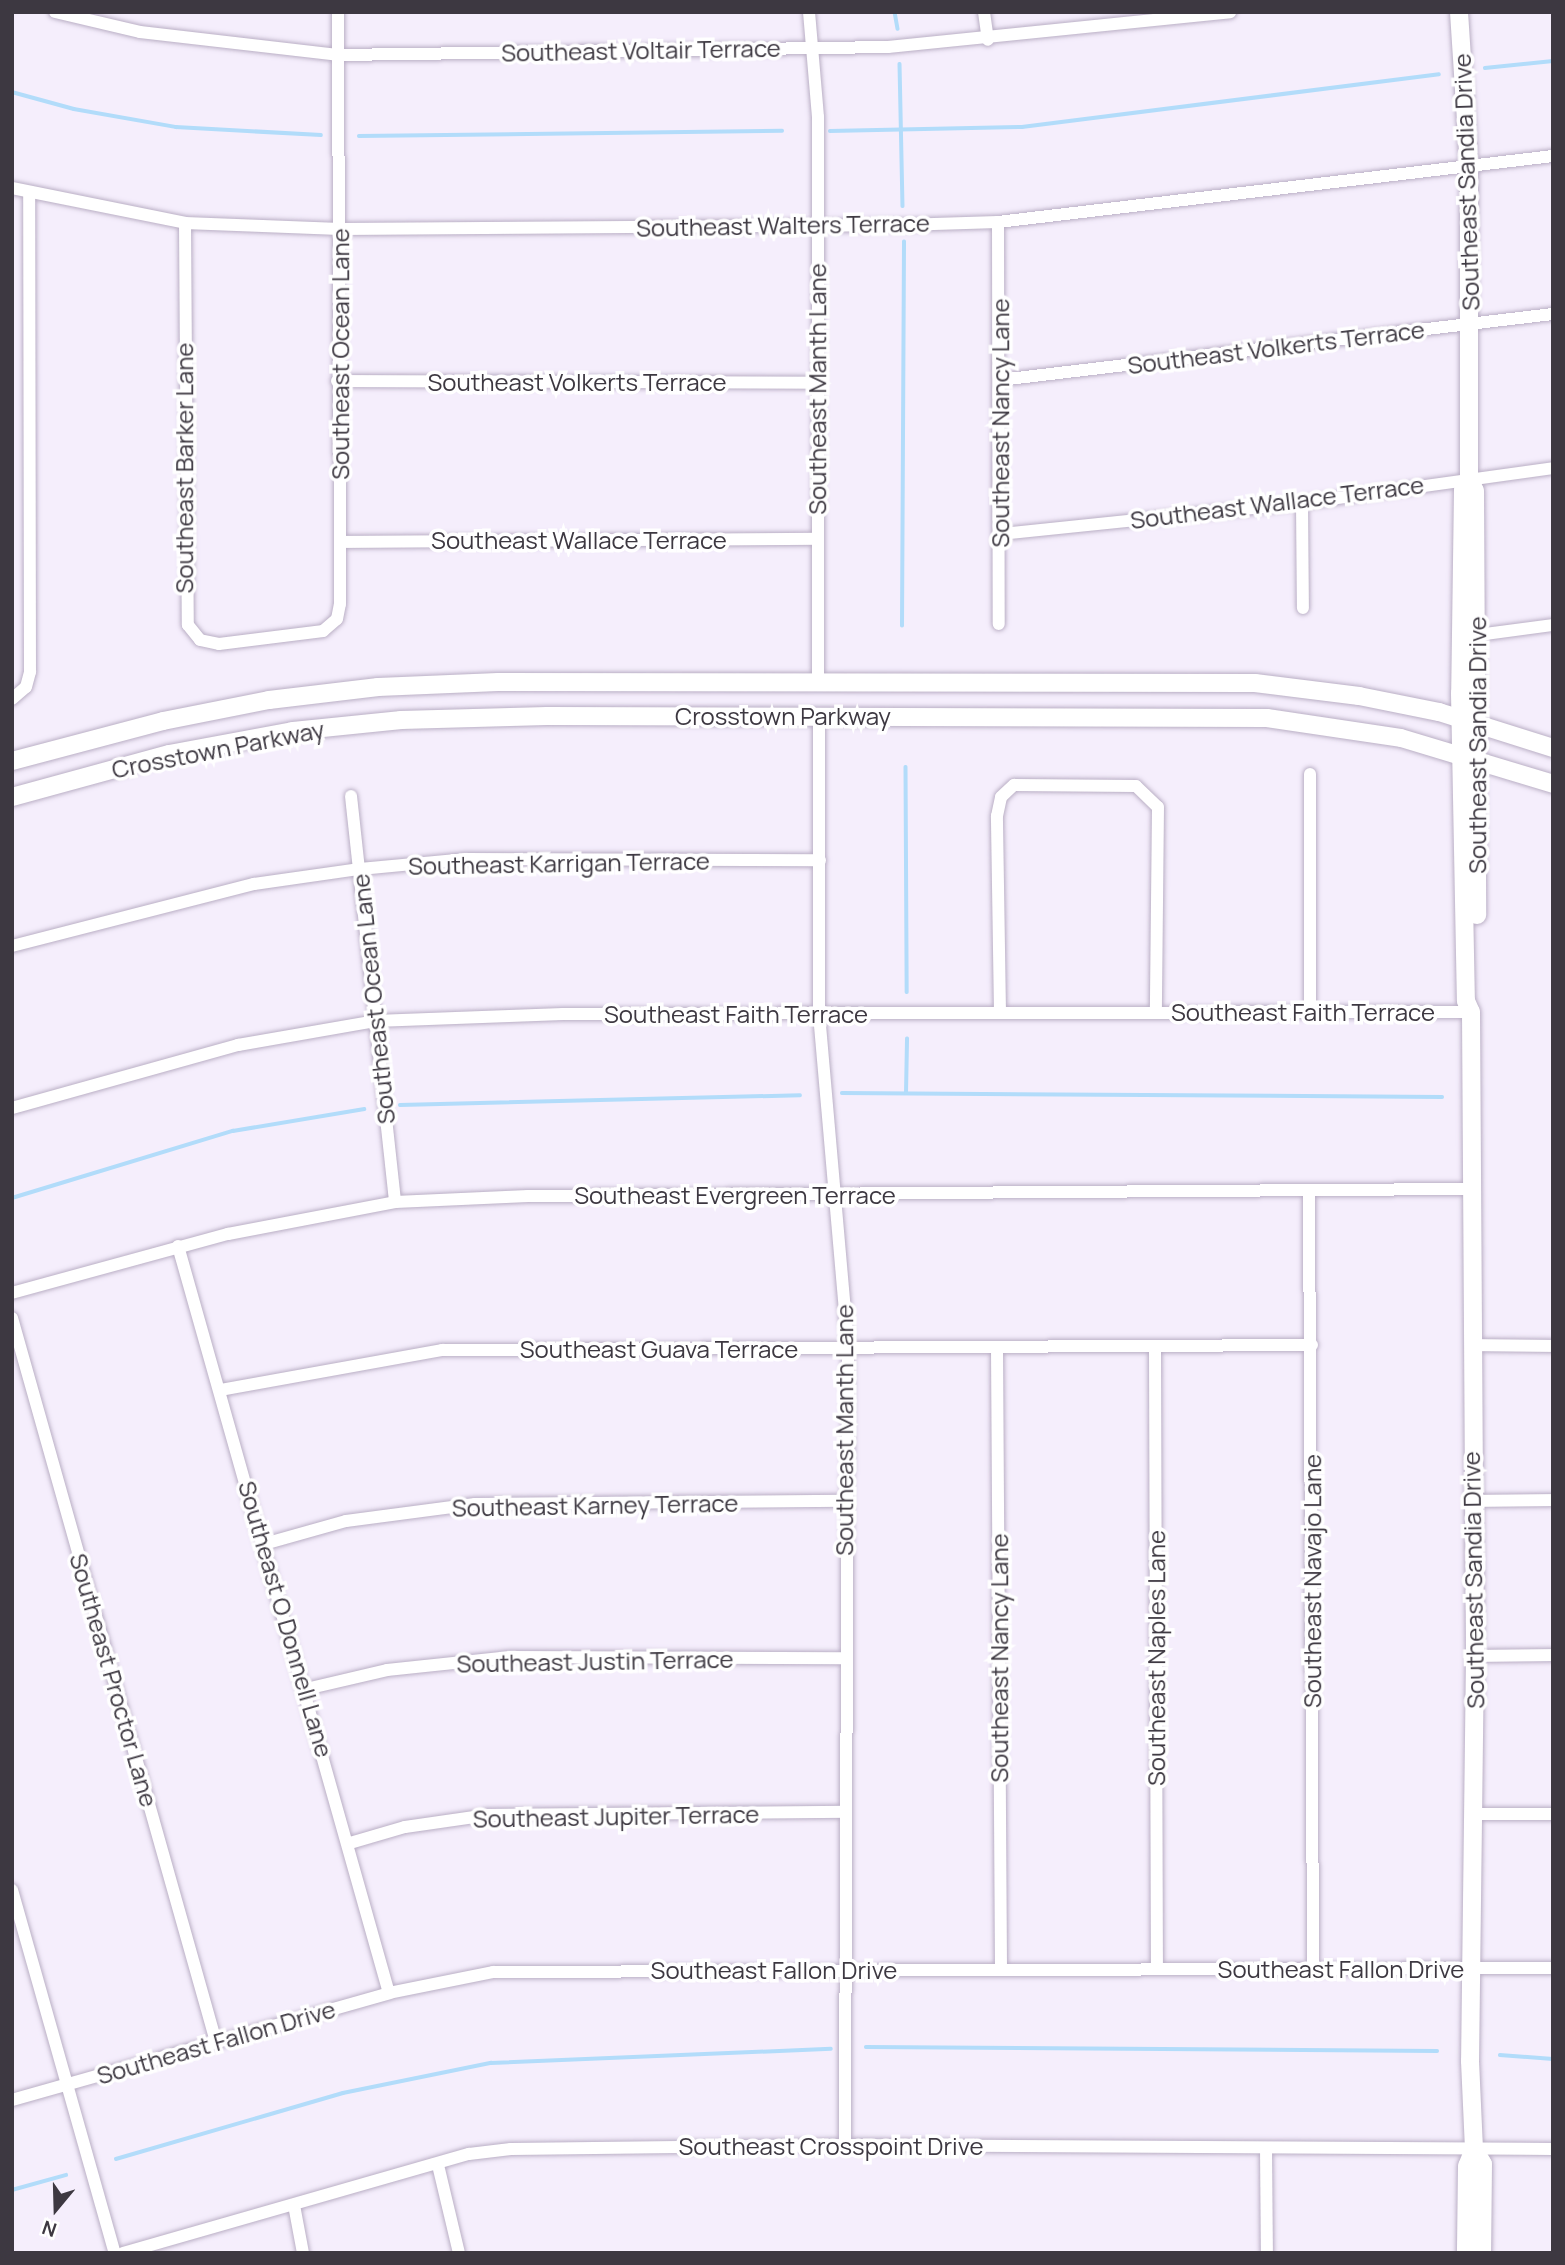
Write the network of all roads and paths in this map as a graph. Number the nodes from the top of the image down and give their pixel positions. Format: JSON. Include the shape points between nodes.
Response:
{"nodes":[{"id":1,"x":55,"y":12,"type":"edge"},
{"id":2,"x":338,"y":12,"type":"edge"},
{"id":3,"x":809,"y":12,"type":"edge"},
{"id":4,"x":984,"y":12,"type":"edge"},
{"id":5,"x":1230,"y":12,"type":"edge"},
{"id":6,"x":1459,"y":12,"type":"edge"},
{"id":7,"x":988,"y":40,"type":"junction"},
{"id":8,"x":814,"y":46,"type":"junction"},
{"id":9,"x":338,"y":55,"type":"junction"},
{"id":10,"x":1553,"y":156,"type":"edge"},
{"id":11,"x":1469,"y":166,"type":"junction"},
{"id":12,"x":12,"y":188,"type":"edge"},
{"id":13,"x":29,"y":193,"type":"junction"},
{"id":14,"x":998,"y":222,"type":"junction"},
{"id":15,"x":185,"y":223,"type":"junction"},
{"id":16,"x":816,"y":226,"type":"junction"},
{"id":17,"x":340,"y":229,"type":"junction"},
{"id":18,"x":1553,"y":314,"type":"edge"},
{"id":19,"x":1470,"y":324,"type":"junction"},
{"id":20,"x":1000,"y":380,"type":"junction"},
{"id":21,"x":337,"y":381,"type":"junction"},
{"id":22,"x":818,"y":383,"type":"junction"},
{"id":23,"x":1553,"y":468,"type":"edge"},
{"id":24,"x":1469,"y":478,"type":"junction"},
{"id":25,"x":1302,"y":503,"type":"junction"},
{"id":26,"x":1001,"y":534,"type":"junction"},
{"id":27,"x":817,"y":539,"type":"junction"},
{"id":28,"x":340,"y":542,"type":"junction"},
{"id":29,"x":1303,"y":608,"type":"dead end"},
{"id":30,"x":999,"y":624,"type":"dead end"},
{"id":31,"x":1553,"y":625,"type":"edge"},
{"id":32,"x":1478,"y":635,"type":"junction"},
{"id":33,"x":267,"y":639,"type":"joint"},
{"id":34,"x":558,"y":682,"type":"junction"},
{"id":35,"x":818,"y":682,"type":"junction"},
{"id":36,"x":12,"y":699,"type":"edge"},
{"id":37,"x":547,"y":716,"type":"junction"},
{"id":38,"x":819,"y":716,"type":"junction"},
{"id":39,"x":1469,"y":720,"type":"junction"},
{"id":40,"x":1553,"y":748,"type":"edge"},
{"id":41,"x":1469,"y":756,"type":"junction"},
{"id":42,"x":12,"y":761,"type":"edge"},
{"id":43,"x":1310,"y":774,"type":"dead end"},
{"id":44,"x":1553,"y":784,"type":"edge"},
{"id":45,"x":351,"y":796,"type":"dead end"},
{"id":46,"x":12,"y":797,"type":"edge"},
{"id":47,"x":820,"y":860,"type":"junction"},
{"id":48,"x":360,"y":869,"type":"junction"},
{"id":49,"x":12,"y":946,"type":"edge"},
{"id":50,"x":1311,"y":1012,"type":"junction"},
{"id":51,"x":1471,"y":1012,"type":"junction"},
{"id":52,"x":1000,"y":1013,"type":"junction"},
{"id":53,"x":1156,"y":1013,"type":"junction"},
{"id":54,"x":819,"y":1014,"type":"junction"},
{"id":55,"x":375,"y":1021,"type":"junction"},
{"id":56,"x":12,"y":1108,"type":"edge"},
{"id":57,"x":1469,"y":1189,"type":"junction"},
{"id":58,"x":1309,"y":1193,"type":"junction"},
{"id":59,"x":835,"y":1194,"type":"junction"},
{"id":60,"x":395,"y":1202,"type":"junction"},
{"id":61,"x":178,"y":1246,"type":"junction"},
{"id":62,"x":12,"y":1293,"type":"edge"},
{"id":63,"x":12,"y":1318,"type":"edge"},
{"id":64,"x":1471,"y":1345,"type":"junction"},
{"id":65,"x":1312,"y":1346,"type":"junction"},
{"id":66,"x":1553,"y":1346,"type":"edge"},
{"id":67,"x":848,"y":1348,"type":"junction"},
{"id":68,"x":997,"y":1348,"type":"junction"},
{"id":69,"x":1155,"y":1348,"type":"junction"},
{"id":70,"x":220,"y":1390,"type":"junction"},
{"id":71,"x":1472,"y":1500,"type":"junction"},
{"id":72,"x":1553,"y":1500,"type":"edge"},
{"id":73,"x":845,"y":1501,"type":"junction"},
{"id":74,"x":264,"y":1544,"type":"junction"},
{"id":75,"x":1553,"y":1655,"type":"edge"},
{"id":76,"x":1475,"y":1656,"type":"junction"},
{"id":77,"x":844,"y":1658,"type":"junction"},
{"id":78,"x":306,"y":1689,"type":"junction"},
{"id":79,"x":844,"y":1812,"type":"junction"},
{"id":80,"x":1474,"y":1814,"type":"junction"},
{"id":81,"x":1553,"y":1814,"type":"edge"},
{"id":82,"x":350,"y":1843,"type":"junction"},
{"id":83,"x":12,"y":1890,"type":"edge"},
{"id":84,"x":1157,"y":1968,"type":"junction"},
{"id":85,"x":1553,"y":1968,"type":"edge"},
{"id":86,"x":1001,"y":1969,"type":"junction"},
{"id":87,"x":1312,"y":1969,"type":"junction"},
{"id":88,"x":1473,"y":1969,"type":"junction"},
{"id":89,"x":848,"y":1971,"type":"junction"},
{"id":90,"x":390,"y":1993,"type":"junction"},
{"id":91,"x":216,"y":2042,"type":"junction"},
{"id":92,"x":67,"y":2084,"type":"junction"},
{"id":93,"x":12,"y":2100,"type":"edge"},
{"id":94,"x":845,"y":2145,"type":"junction"},
{"id":95,"x":1266,"y":2148,"type":"junction"},
{"id":96,"x":1474,"y":2149,"type":"junction"},
{"id":97,"x":1553,"y":2149,"type":"edge"},
{"id":98,"x":438,"y":2165,"type":"junction"},
{"id":99,"x":294,"y":2205,"type":"junction"},
{"id":100,"x":115,"y":2253,"type":"edge"},
{"id":101,"x":123,"y":2253,"type":"edge"},
{"id":102,"x":303,"y":2253,"type":"edge"},
{"id":103,"x":459,"y":2253,"type":"edge"},
{"id":104,"x":1267,"y":2253,"type":"edge"},
{"id":105,"x":1466,"y":2253,"type":"edge"},
{"id":106,"x":1482,"y":2253,"type":"edge"}],
"edges":[{"from":1,"to":9,"type":"street","name":"Southeast Voltair Terrace","via":[[140,32]]},
{"from":2,"to":9,"type":"street","name":"Southeast Ocean Lane"},
{"from":3,"to":8,"type":"street","name":"Southeast Manth Lane"},
{"from":4,"to":7,"type":"street"},
{"from":5,"to":7,"type":"street","name":"Southeast Voltair Terrace"},
{"from":6,"to":11,"type":"main road","name":"Southeast Sandia Drive"},
{"from":7,"to":8,"type":"street","name":"Southeast Voltair Terrace"},
{"from":8,"to":9,"type":"street","name":"Southeast Voltair Terrace"},
{"from":8,"to":16,"type":"street","name":"Southeast Manth Lane"},
{"from":9,"to":17,"type":"street","name":"Southeast Ocean Lane"},
{"from":10,"to":11,"type":"street","name":"Southeast Walters Terrace"},
{"from":11,"to":14,"type":"street","name":"Southeast Walters Terrace"},
{"from":11,"to":19,"type":"main road","name":"Southeast Sandia Drive"},
{"from":12,"to":13,"type":"street","name":"Southeast Walters Terrace"},
{"from":13,"to":15,"type":"street","name":"Southeast Walters Terrace"},
{"from":13,"to":36,"type":"street","via":[[30,672],[26,687]]},
{"from":14,"to":16,"type":"street","name":"Southeast Walters Terrace"},
{"from":14,"to":20,"type":"street","name":"Southeast Nancy Lane"},
{"from":15,"to":17,"type":"street","name":"Southeast Walters Terrace"},
{"from":15,"to":33,"type":"street","name":"Southeast Barker Lane","via":[[185,617],[192,633],[210,643]]},
{"from":16,"to":17,"type":"street","name":"Southeast Walters Terrace"},
{"from":16,"to":22,"type":"street","name":"Southeast Manth Lane"},
{"from":17,"to":21,"type":"street","name":"Southeast Ocean Lane"},
{"from":18,"to":19,"type":"street","name":"Southeast Volkerts Terrace"},
{"from":19,"to":20,"type":"street","name":"Southeast Volkerts Terrace"},
{"from":19,"to":24,"type":"main road","name":"Southeast Sandia Drive"},
{"from":20,"to":26,"type":"street","name":"Southeast Nancy Lane"},
{"from":21,"to":22,"type":"street","name":"Southeast Volkerts Terrace"},
{"from":21,"to":28,"type":"street","name":"Southeast Ocean Lane"},
{"from":22,"to":27,"type":"street","name":"Southeast Manth Lane"},
{"from":23,"to":24,"type":"street","name":"Southeast Wallace Terrace"},
{"from":24,"to":25,"type":"street","name":"Southeast Wallace Terrace"},
{"from":24,"to":32,"type":"main road","name":"Southeast Sandia Drive","via":[[1475,491]]},
{"from":24,"to":39,"type":"main road","name":"Southeast Sandia Drive","via":[[1463,490]]},
{"from":25,"to":26,"type":"street","name":"Southeast Wallace Terrace"},
{"from":25,"to":29,"type":"street"},
{"from":26,"to":30,"type":"street","name":"Southeast Nancy Lane"},
{"from":27,"to":28,"type":"street","name":"Southeast Wallace Terrace"},
{"from":27,"to":35,"type":"street","name":"Southeast Manth Lane"},
{"from":28,"to":33,"type":"street","name":"Southeast Ocean Lane","via":[[337,619],[323,631]]},
{"from":31,"to":32,"type":"street"},
{"from":32,"to":39,"type":"main road","name":"Southeast Sandia Drive"},
{"from":34,"to":35,"type":"main road","name":"Crosstown Parkway"},
{"from":34,"to":37,"type":"main road","via":[[559,704]]},
{"from":34,"to":42,"type":"main road","name":"Crosstown Parkway","via":[[410,685],[269,700],[163,721]]},
{"from":35,"to":39,"type":"main road","name":"Crosstown Parkway","via":[[1255,683],[1359,695]]},
{"from":37,"to":38,"type":"main road","name":"Crosstown Parkway"},
{"from":37,"to":46,"type":"main road","name":"Crosstown Parkway","via":[[374,722],[272,735],[169,754]]},
{"from":38,"to":41,"type":"main road","name":"Crosstown Parkway","via":[[1255,718],[1361,730]]},
{"from":38,"to":47,"type":"street","name":"Southeast Manth Lane"},
{"from":39,"to":40,"type":"main road","name":"Crosstown Parkway"},
{"from":39,"to":41,"type":"main road","name":"Southeast Sandia Drive"},
{"from":41,"to":44,"type":"main road","name":"Crosstown Parkway"},
{"from":41,"to":51,"type":"main road","name":"Southeast Sandia Drive","via":[[1476,1001]]},
{"from":43,"to":50,"type":"street"},
{"from":45,"to":48,"type":"street","name":"Southeast Ocean Lane"},
{"from":47,"to":48,"type":"street","name":"Southeast Karrigan Terrace","via":[[465,859]]},
{"from":47,"to":54,"type":"street","name":"Southeast Manth Lane"},
{"from":48,"to":49,"type":"street","name":"Southeast Karrigan Terrace","via":[[254,884]]},
{"from":48,"to":55,"type":"street","name":"Southeast Ocean Lane"},
{"from":50,"to":51,"type":"street","name":"Southeast Faith Terrace"},
{"from":50,"to":53,"type":"street","name":"Southeast Faith Terrace"},
{"from":51,"to":57,"type":"main road","name":"Southeast Sandia Drive"},
{"from":52,"to":53,"type":"street","name":"Southeast Faith Terrace"},
{"from":52,"to":53,"type":"street","via":[[997,816],[1001,797],[1014,785],[1136,786],[1158,807]]},
{"from":52,"to":54,"type":"street","name":"Southeast Faith Terrace"},
{"from":54,"to":55,"type":"street","name":"Southeast Faith Terrace","via":[[551,1014]]},
{"from":54,"to":59,"type":"street","name":"Southeast Manth Lane"},
{"from":55,"to":56,"type":"street","name":"Southeast Faith Terrace","via":[[238,1045]]},
{"from":55,"to":60,"type":"street","name":"Southeast Ocean Lane"},
{"from":57,"to":58,"type":"street","name":"Southeast Evergreen Terrace"},
{"from":57,"to":64,"type":"main road","name":"Southeast Sandia Drive"},
{"from":58,"to":59,"type":"street","name":"Southeast Evergreen Terrace"},
{"from":58,"to":65,"type":"street","name":"Southeast Navajo Lane"},
{"from":59,"to":60,"type":"street","name":"Southeast Evergreen Terrace","via":[[528,1196]]},
{"from":59,"to":67,"type":"street","name":"Southeast Manth Lane"},
{"from":60,"to":61,"type":"street","name":"Southeast Evergreen Terrace"},
{"from":61,"to":62,"type":"street","name":"Southeast Evergreen Terrace"},
{"from":61,"to":70,"type":"street","name":"Southeast O Donnell Lane"},
{"from":63,"to":91,"type":"street","name":"Southeast Proctor Lane"},
{"from":64,"to":66,"type":"street"},
{"from":64,"to":71,"type":"main road","name":"Southeast Sandia Drive"},
{"from":65,"to":69,"type":"street","name":"Southeast Guava Terrace"},
{"from":65,"to":87,"type":"street","name":"Southeast Navajo Lane"},
{"from":67,"to":68,"type":"street","name":"Southeast Guava Terrace"},
{"from":67,"to":70,"type":"street","name":"Southeast Guava Terrace","via":[[442,1350]]},
{"from":67,"to":73,"type":"street","name":"Southeast Manth Lane"},
{"from":68,"to":69,"type":"street","name":"Southeast Guava Terrace"},
{"from":68,"to":86,"type":"street","name":"Southeast Nancy Lane"},
{"from":69,"to":84,"type":"street","name":"Southeast Naples Lane"},
{"from":70,"to":74,"type":"street","name":"Southeast O Donnell Lane"},
{"from":71,"to":72,"type":"street"},
{"from":71,"to":76,"type":"main road","name":"Southeast Sandia Drive"},
{"from":73,"to":74,"type":"street","name":"Southeast Karney Terrace","via":[[475,1504],[346,1521]]},
{"from":73,"to":77,"type":"street","name":"Southeast Manth Lane"},
{"from":74,"to":78,"type":"street","name":"Southeast O Donnell Lane"},
{"from":75,"to":76,"type":"street"},
{"from":76,"to":80,"type":"main road","name":"Southeast Sandia Drive"},
{"from":77,"to":78,"type":"street","name":"Southeast Justin Terrace","via":[[510,1657],[387,1670]]},
{"from":77,"to":79,"type":"street","name":"Southeast Manth Lane"},
{"from":78,"to":82,"type":"street","name":"Southeast O Donnell Lane"},
{"from":79,"to":82,"type":"street","name":"Southeast Jupiter Terrace","via":[[488,1815],[405,1826]]},
{"from":79,"to":89,"type":"street","name":"Southeast Manth Lane"},
{"from":80,"to":81,"type":"street"},
{"from":80,"to":88,"type":"main road","name":"Southeast Sandia Drive"},
{"from":82,"to":90,"type":"street","name":"Southeast O Donnell Lane"},
{"from":83,"to":92,"type":"street"},
{"from":84,"to":86,"type":"street","name":"Southeast Fallon Drive"},
{"from":84,"to":87,"type":"street","name":"Southeast Fallon Drive"},
{"from":85,"to":88,"type":"street","name":"Southeast Fallon Drive"},
{"from":86,"to":89,"type":"street","name":"Southeast Fallon Drive"},
{"from":87,"to":88,"type":"street","name":"Southeast Fallon Drive"},
{"from":88,"to":96,"type":"main road","name":"Southeast Sandia Drive","via":[[1470,2062]]},
{"from":89,"to":90,"type":"street","name":"Southeast Fallon Drive","via":[[493,1972]]},
{"from":89,"to":94,"type":"street","name":"Southeast Manth Lane"},
{"from":90,"to":91,"type":"street","name":"Southeast Fallon Drive"},
{"from":91,"to":92,"type":"street","name":"Southeast Fallon Drive"},
{"from":92,"to":93,"type":"street","name":"Southeast Fallon Drive"},
{"from":92,"to":100,"type":"street"},
{"from":94,"to":95,"type":"street","name":"Southeast Crosspoint Drive"},
{"from":94,"to":98,"type":"street","name":"Southeast Crosspoint Drive","via":[[511,2149],[469,2154]]},
{"from":95,"to":96,"type":"street","name":"Southeast Crosspoint Drive"},
{"from":95,"to":104,"type":"street"},
{"from":96,"to":97,"type":"street","name":"Southeast Crosspoint Drive"},
{"from":96,"to":105,"type":"main road","name":"Southeast Sandia Drive","via":[[1467,2166]]},
{"from":96,"to":106,"type":"main road","name":"Southeast Sandia Drive","via":[[1483,2164]]},
{"from":98,"to":99,"type":"street","name":"Southeast Crosspoint Drive"},
{"from":98,"to":103,"type":"street"},
{"from":99,"to":101,"type":"street","name":"Southeast Crosspoint Drive"},
{"from":99,"to":102,"type":"street"}]}
